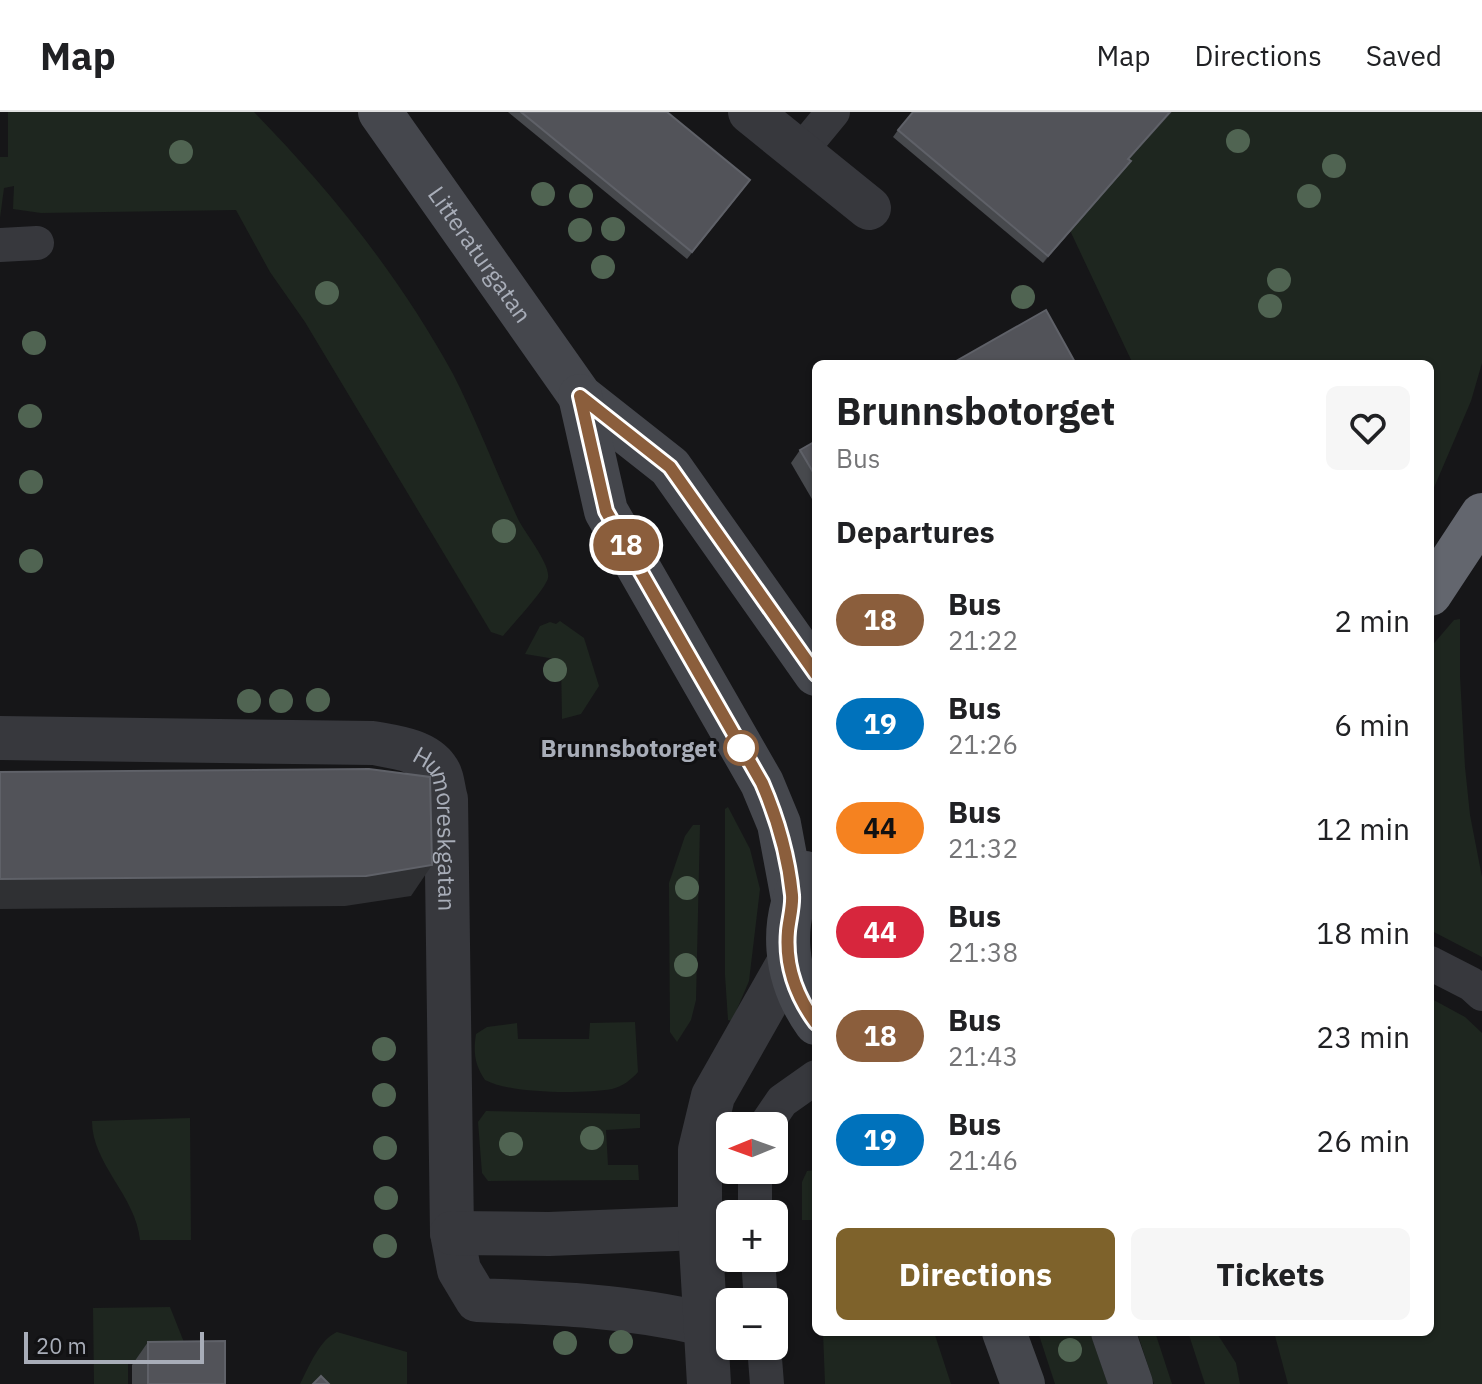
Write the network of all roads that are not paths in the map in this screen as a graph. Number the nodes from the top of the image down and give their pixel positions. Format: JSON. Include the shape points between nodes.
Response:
{"nodes":[{"id":1,"x":380,"y":112,"type":"edge"},
{"id":2,"x":750,"y":112,"type":"edge"},
{"id":3,"x":833,"y":112,"type":"edge"},
{"id":4,"x":800,"y":152,"type":"junction"},
{"id":5,"x":869,"y":208,"type":"dead end"},
{"id":6,"x":37,"y":243,"type":"dead end"},
{"id":7,"x":0,"y":245,"type":"edge"},
{"id":8,"x":580,"y":396,"type":"junction"},
{"id":9,"x":1482,"y":515,"type":"edge"},
{"id":10,"x":1434,"y":588,"type":"edge"},
{"id":11,"x":812,"y":668,"type":"edge"},
{"id":12,"x":0,"y":738,"type":"edge"},
{"id":13,"x":812,"y":864,"type":"edge"},
{"id":14,"x":793,"y":899,"type":"junction"},
{"id":15,"x":789,"y":962,"type":"junction"},
{"id":16,"x":1434,"y":965,"type":"edge"},
{"id":17,"x":1482,"y":994,"type":"edge"},
{"id":18,"x":812,"y":1017,"type":"edge"},
{"id":19,"x":812,"y":1080,"type":"edge"},
{"id":20,"x":775,"y":1112,"type":"edge"},
{"id":21,"x":700,"y":1228,"type":"junction"},
{"id":22,"x":452,"y":1233,"type":"junction"},
{"id":23,"x":704,"y":1324,"type":"junction"},
{"id":24,"x":1005,"y":1336,"type":"edge"},
{"id":25,"x":1114,"y":1336,"type":"edge"},
{"id":26,"x":765,"y":1360,"type":"edge"},
{"id":27,"x":709,"y":1384,"type":"edge"},
{"id":28,"x":767,"y":1384,"type":"edge"},
{"id":29,"x":1023,"y":1384,"type":"edge"},
{"id":30,"x":1131,"y":1384,"type":"edge"}],
"edges":[{"from":1,"to":8,"type":"street","name":"Litteraturgatan"},
{"from":2,"to":4,"type":"street"},
{"from":3,"to":4,"type":"lane"},
{"from":4,"to":5,"type":"street"},
{"from":6,"to":7,"type":"lane"},
{"from":8,"to":11,"type":"street","name":"Litteraturgatan","via":[[670,467]]},
{"from":8,"to":14,"type":"street","name":"Litteraturgatan","via":[[606,511],[762,783],[779,824]]},
{"from":9,"to":10,"type":"highway"},
{"from":12,"to":22,"type":"street","name":"Humoreskgatan","via":[[373,743],[403,749],[439,770],[446,799]]},
{"from":13,"to":14,"type":"street"},
{"from":14,"to":15,"type":"street"},
{"from":15,"to":18,"type":"street"},
{"from":15,"to":21,"type":"street","via":[[713,1096],[700,1150]]},
{"from":16,"to":17,"type":"lane"},
{"from":19,"to":20,"type":"lane"},
{"from":21,"to":22,"type":"street"},
{"from":21,"to":23,"type":"street"},
{"from":22,"to":23,"type":"street","name":"Humoreskgatan","via":[[459,1270],[477,1300],[641,1311]]},
{"from":23,"to":27,"type":"street"},
{"from":24,"to":29,"type":"street"},
{"from":25,"to":30,"type":"street"},
{"from":26,"to":28,"type":"lane"}]}
